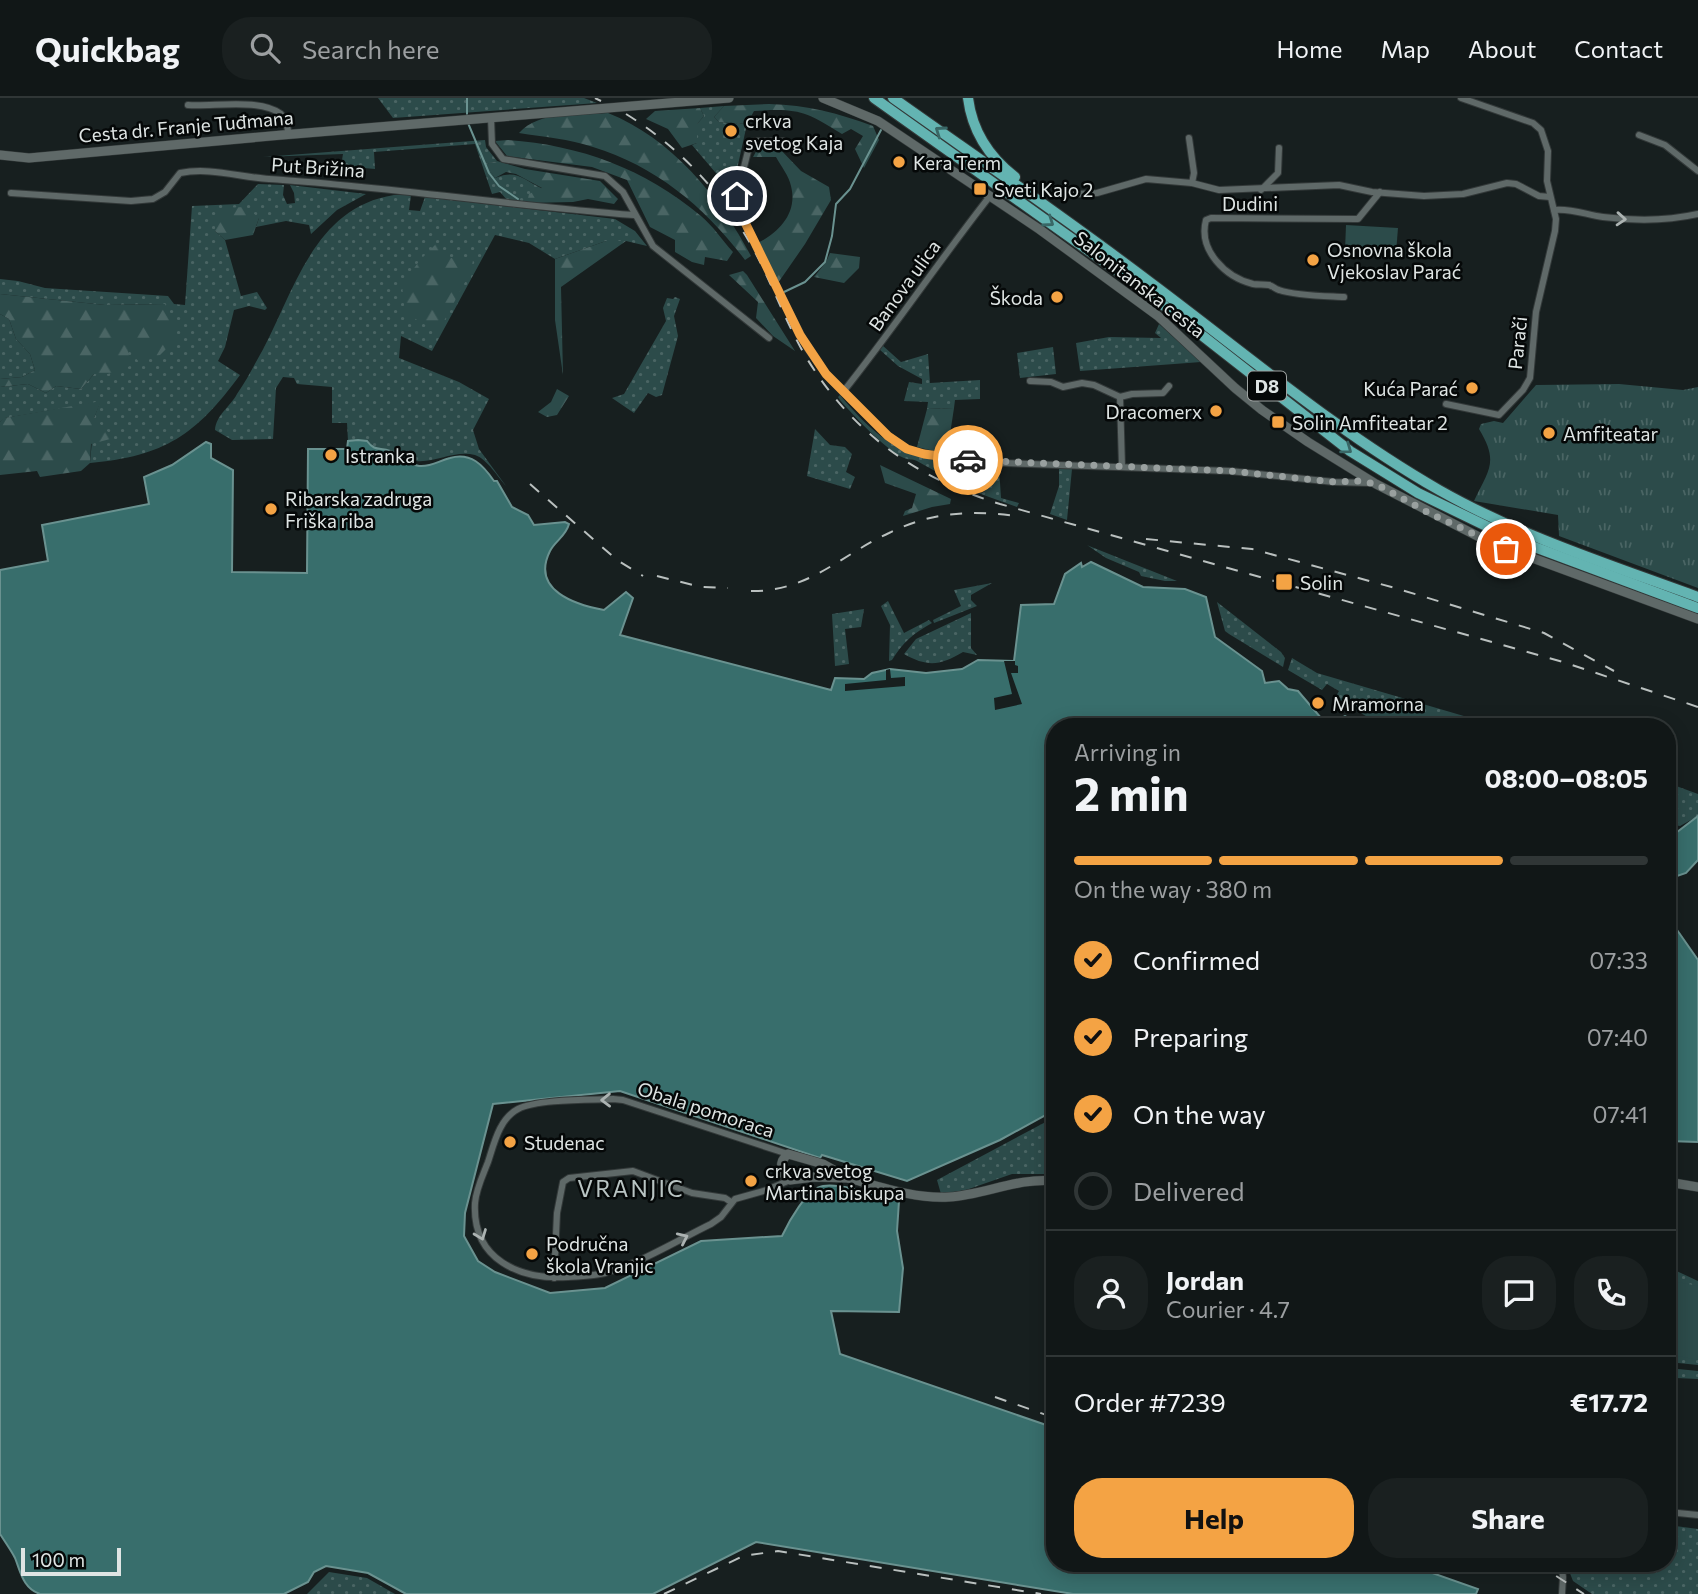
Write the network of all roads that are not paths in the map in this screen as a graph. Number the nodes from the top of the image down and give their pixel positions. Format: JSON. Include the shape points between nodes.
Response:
{"nodes":[{"id":1,"x":729,"y":98,"type":"edge"},
{"id":2,"x":823,"y":98,"type":"edge"},
{"id":3,"x":874,"y":98,"type":"edge"},
{"id":4,"x":893,"y":98,"type":"edge"},
{"id":5,"x":968,"y":98,"type":"edge"},
{"id":6,"x":1461,"y":98,"type":"edge"},
{"id":7,"x":188,"y":105,"type":"dead end"},
{"id":8,"x":491,"y":118,"type":"junction"},
{"id":9,"x":289,"y":134,"type":"junction"},
{"id":10,"x":1639,"y":135,"type":"dead end"},
{"id":11,"x":1189,"y":138,"type":"dead end"},
{"id":12,"x":783,"y":141,"type":"dead end"},
{"id":13,"x":1279,"y":148,"type":"dead end"},
{"id":14,"x":0,"y":155,"type":"edge"},
{"id":15,"x":1698,"y":171,"type":"edge"},
{"id":16,"x":1192,"y":183,"type":"junction"},
{"id":17,"x":1261,"y":190,"type":"junction"},
{"id":18,"x":1380,"y":192,"type":"junction"},
{"id":19,"x":11,"y":193,"type":"dead end"},
{"id":20,"x":1076,"y":194,"type":"dead end"},
{"id":21,"x":990,"y":196,"type":"junction"},
{"id":22,"x":1550,"y":197,"type":"junction"},
{"id":23,"x":1035,"y":199,"type":"junction"},
{"id":24,"x":1554,"y":210,"type":"junction"},
{"id":25,"x":1698,"y":214,"type":"edge"},
{"id":26,"x":634,"y":215,"type":"junction"},
{"id":27,"x":1344,"y":297,"type":"dead end"},
{"id":28,"x":769,"y":338,"type":"dead end"},
{"id":29,"x":1030,"y":381,"type":"dead end"},
{"id":30,"x":1169,"y":386,"type":"dead end"},
{"id":31,"x":843,"y":392,"type":"junction"},
{"id":32,"x":1121,"y":397,"type":"junction"},
{"id":33,"x":1446,"y":404,"type":"dead end"},
{"id":34,"x":1341,"y":462,"type":"junction"},
{"id":35,"x":1122,"y":467,"type":"junction"},
{"id":36,"x":1334,"y":482,"type":"junction"},
{"id":37,"x":1376,"y":484,"type":"junction"},
{"id":38,"x":1698,"y":597,"type":"edge"},
{"id":39,"x":1698,"y":608,"type":"edge"},
{"id":40,"x":1698,"y":619,"type":"edge"},
{"id":41,"x":788,"y":1154,"type":"junction"},
{"id":42,"x":848,"y":1178,"type":"junction"},
{"id":43,"x":790,"y":1180,"type":"junction"},
{"id":44,"x":1046,"y":1181,"type":"edge"},
{"id":45,"x":1676,"y":1183,"type":"edge"},
{"id":46,"x":1698,"y":1187,"type":"edge"},
{"id":47,"x":731,"y":1202,"type":"junction"},
{"id":48,"x":554,"y":1278,"type":"junction"},
{"id":49,"x":1676,"y":1513,"type":"edge"},
{"id":50,"x":1698,"y":1515,"type":"edge"},
{"id":51,"x":1562,"y":1572,"type":"edge"},
{"id":52,"x":1562,"y":1594,"type":"edge"}],
"edges":[{"from":1,"to":8,"type":"main road"},
{"from":2,"to":21,"type":"main road","name":"Salonitanska cesta","via":[[878,121]]},
{"from":3,"to":39,"type":"highway","number":"D8","one_way":true,"via":[[1144,290],[1350,451],[1418,493],[1489,528]]},
{"from":23,"to":4,"type":"highway","number":"D8","one_way":true},
{"from":5,"to":23,"type":"highway","via":[[982,140]]},
{"from":6,"to":22,"type":"street","via":[[1524,118],[1541,130],[1548,151]]},
{"from":7,"to":9,"type":"street","via":[[265,107],[280,113]]},
{"from":8,"to":9,"type":"main road","name":"Cesta dr. Franje Tuđmana"},
{"from":8,"to":26,"type":"street","via":[[492,144],[503,159],[605,176],[623,192]]},
{"from":9,"to":14,"type":"main road","name":"Cesta dr. Franje Tuđmana","via":[[29,158]]},
{"from":10,"to":15,"type":"street","via":[[1665,145]]},
{"from":11,"to":16,"type":"street"},
{"from":12,"to":31,"type":"street","via":[[755,141],[749,147],[735,202],[800,335]]},
{"from":13,"to":17,"type":"street","via":[[1278,173]]},
{"from":16,"to":17,"type":"street","name":"Dudini","via":[[1219,190]]},
{"from":16,"to":20,"type":"street","name":"Dudini","via":[[1146,179]]},
{"from":17,"to":18,"type":"street","name":"Dudini","via":[[1339,186]]},
{"from":18,"to":22,"type":"street","name":"Dudini","via":[[1463,194],[1507,183]]},
{"from":18,"to":27,"type":"street","name":"Dudini","via":[[1358,219],[1206,220],[1211,256],[1230,272],[1252,284],[1278,290]]},
{"from":19,"to":26,"type":"street","name":"Put Brižina","via":[[153,199],[180,173],[192,170]]},
{"from":21,"to":31,"type":"street","name":"Banova ulica"},
{"from":21,"to":34,"type":"main road","name":"Salonitanska cesta","via":[[1158,316],[1278,422]]},
{"from":22,"to":24,"type":"street"},
{"from":23,"to":38,"type":"highway","number":"D8","via":[[1296,395],[1440,491],[1564,547]]},
{"from":24,"to":25,"type":"street","one_way":true,"via":[[1647,220]]},
{"from":24,"to":33,"type":"street","name":"Parači","via":[[1555,231],[1536,312],[1527,385],[1499,415]]},
{"from":26,"to":28,"type":"street","via":[[653,246]]},
{"from":29,"to":32,"type":"street","via":[[1063,387],[1094,385]]},
{"from":30,"to":32,"type":"street","via":[[1163,393]]},
{"from":31,"to":35,"type":"street","via":[[888,436],[924,454],[977,462]]},
{"from":32,"to":35,"type":"street"},
{"from":34,"to":36,"type":"street","via":[[1342,472]]},
{"from":34,"to":37,"type":"main road","name":"Salonitanska cesta"},
{"from":35,"to":36,"type":"street","via":[[1230,471]]},
{"from":36,"to":37,"type":"street"},
{"from":37,"to":40,"type":"main road","name":"Salonitanska cesta","via":[[1489,542]]},
{"from":41,"to":42,"type":"main road","name":"Obala pomoraca","via":[[823,1164]]},
{"from":41,"to":43,"type":"main road","name":"Obala pomoraca","via":[[782,1167]]},
{"from":41,"to":48,"type":"street","name":"Obala pomoraca","one_way":true,"via":[[623,1100],[519,1108],[501,1126],[483,1176],[475,1202],[477,1226],[489,1251],[505,1265]]},
{"from":42,"to":43,"type":"main road","name":"Obala pomoraca"},
{"from":42,"to":44,"type":"main road","via":[[932,1197]]},
{"from":43,"to":47,"type":"street","name":"Obala pomoraca"},
{"from":45,"to":46,"type":"main road"},
{"from":48,"to":47,"type":"street","name":"Obala pomoraca","one_way":true,"via":[[597,1275],[625,1266],[711,1224]]},
{"from":47,"to":48,"type":"street","via":[[633,1171],[569,1178],[557,1213]]},
{"from":49,"to":50,"type":"street"},
{"from":51,"to":52,"type":"street"}]}
